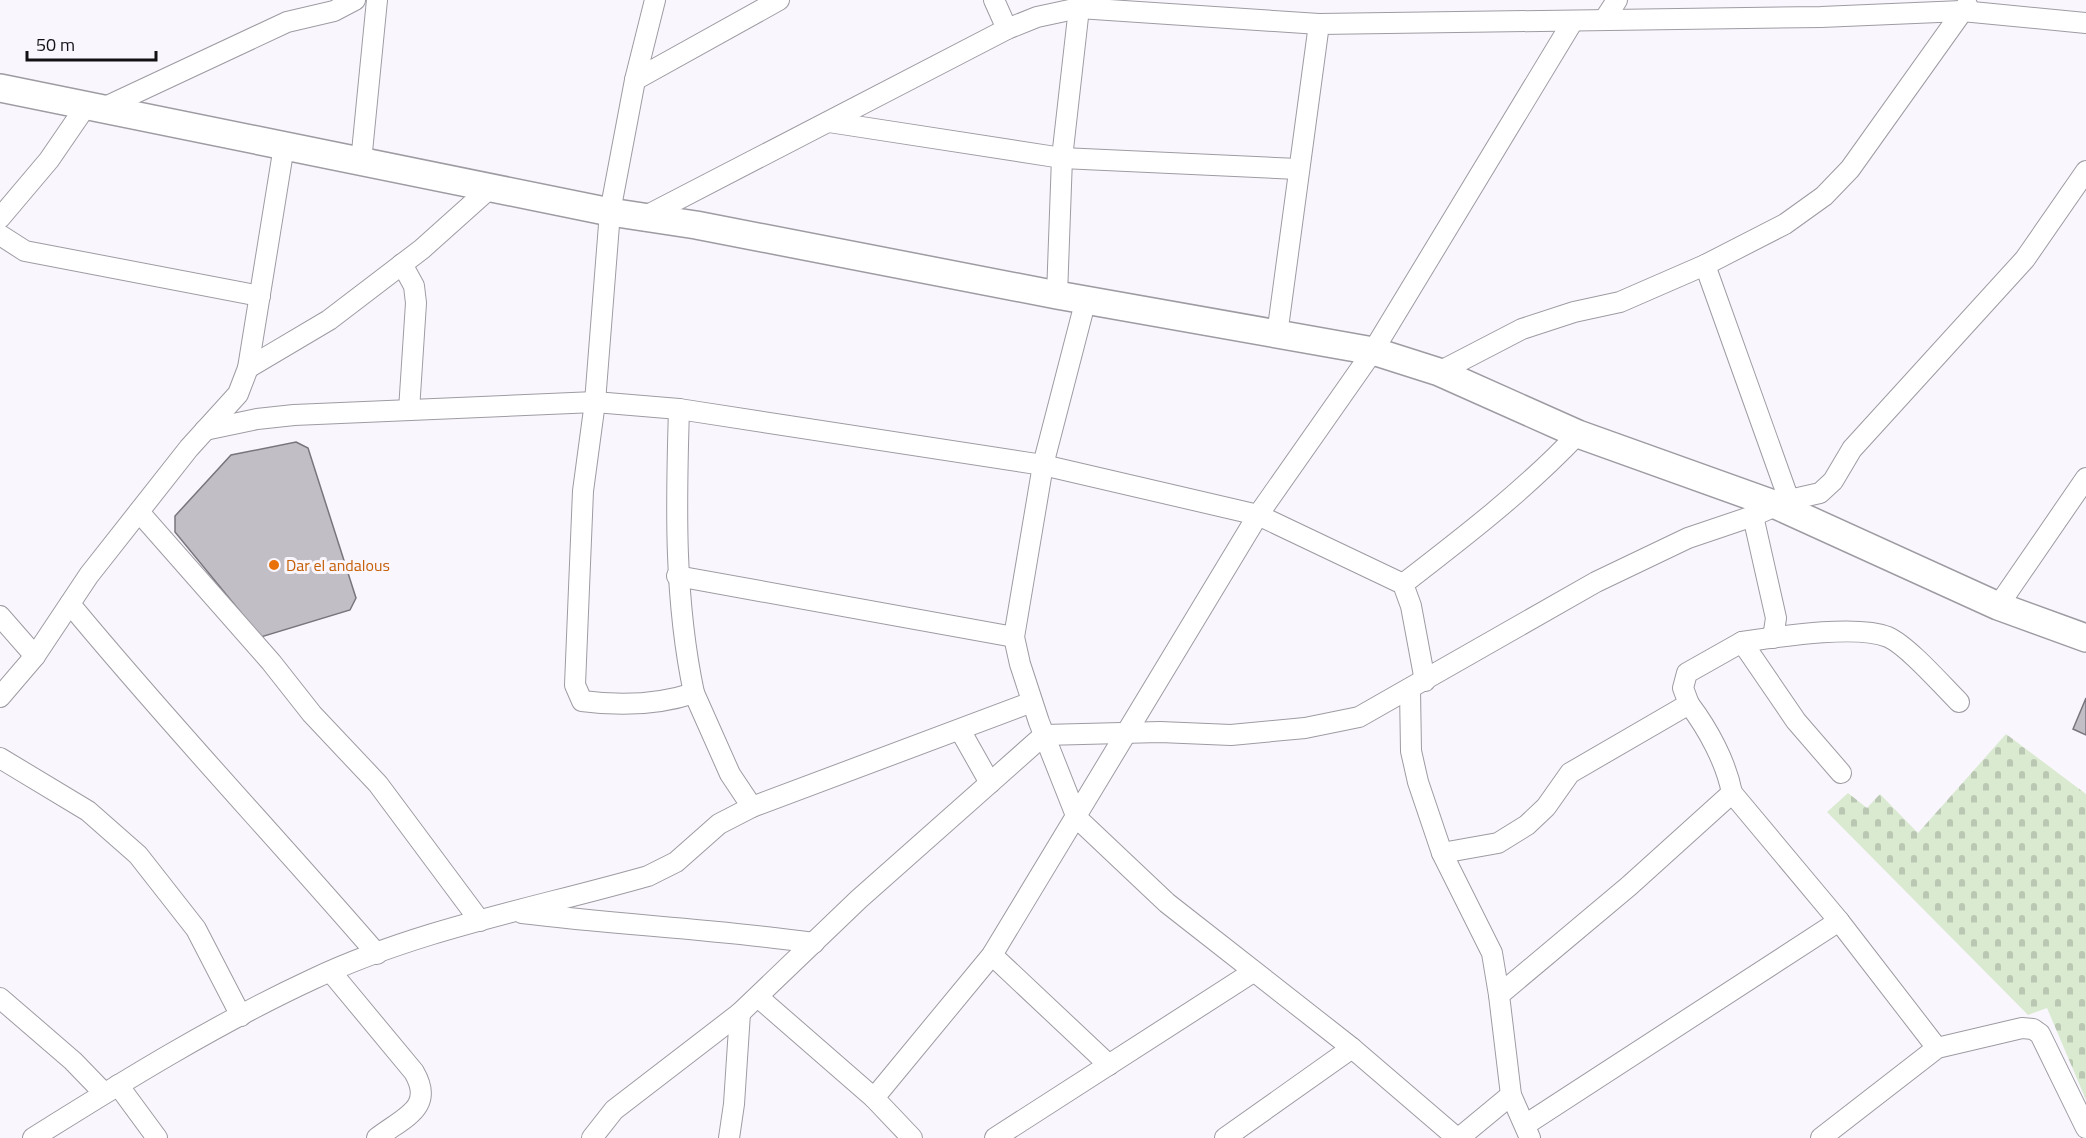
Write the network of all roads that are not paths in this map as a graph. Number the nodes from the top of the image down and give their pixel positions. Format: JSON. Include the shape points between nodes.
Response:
{"nodes":[{"id":1,"x":355,"y":0,"type":"edge"},
{"id":2,"x":377,"y":0,"type":"edge"},
{"id":3,"x":655,"y":0,"type":"edge"},
{"id":4,"x":779,"y":0,"type":"edge"},
{"id":5,"x":994,"y":0,"type":"edge"},
{"id":6,"x":1617,"y":0,"type":"edge"},
{"id":7,"x":1082,"y":4,"type":"edge"},
{"id":8,"x":1966,"y":6,"type":"edge"},
{"id":9,"x":1821,"y":8,"type":"edge"},
{"id":10,"x":1604,"y":20,"type":"junction"},
{"id":11,"x":1573,"y":21,"type":"junction"},
{"id":12,"x":2086,"y":23,"type":"edge"},
{"id":13,"x":1319,"y":24,"type":"junction"},
{"id":14,"x":1007,"y":29,"type":"junction"},
{"id":15,"x":635,"y":80,"type":"junction"},
{"id":16,"x":0,"y":88,"type":"edge"},
{"id":17,"x":94,"y":108,"type":"junction"},
{"id":18,"x":829,"y":122,"type":"junction"},
{"id":19,"x":284,"y":146,"type":"junction"},
{"id":20,"x":1062,"y":158,"type":"junction"},
{"id":21,"x":361,"y":162,"type":"junction"},
{"id":22,"x":1298,"y":169,"type":"junction"},
{"id":23,"x":2086,"y":171,"type":"edge"},
{"id":24,"x":489,"y":189,"type":"junction"},
{"id":25,"x":4,"y":207,"type":"edge"},
{"id":26,"x":610,"y":212,"type":"junction"},
{"id":27,"x":644,"y":218,"type":"junction"},
{"id":28,"x":0,"y":235,"type":"edge"},
{"id":29,"x":402,"y":264,"type":"junction"},
{"id":30,"x":1705,"y":265,"type":"junction"},
{"id":31,"x":1057,"y":295,"type":"junction"},
{"id":32,"x":260,"y":296,"type":"junction"},
{"id":33,"x":1086,"y":299,"type":"junction"},
{"id":34,"x":1277,"y":335,"type":"junction"},
{"id":35,"x":1373,"y":351,"type":"junction"},
{"id":36,"x":248,"y":368,"type":"junction"},
{"id":37,"x":1439,"y":372,"type":"junction"},
{"id":38,"x":595,"y":402,"type":"junction"},
{"id":39,"x":679,"y":409,"type":"junction"},
{"id":40,"x":409,"y":410,"type":"junction"},
{"id":41,"x":205,"y":430,"type":"junction"},
{"id":42,"x":1578,"y":434,"type":"junction"},
{"id":43,"x":1043,"y":465,"type":"junction"},
{"id":44,"x":2086,"y":478,"type":"edge"},
{"id":45,"x":1773,"y":507,"type":"junction"},
{"id":46,"x":139,"y":512,"type":"junction"},
{"id":47,"x":1258,"y":515,"type":"junction"},
{"id":48,"x":678,"y":576,"type":"junction"},
{"id":49,"x":1403,"y":584,"type":"junction"},
{"id":50,"x":70,"y":604,"type":"junction"},
{"id":51,"x":1998,"y":606,"type":"junction"},
{"id":52,"x":0,"y":616,"type":"edge"},
{"id":53,"x":1014,"y":637,"type":"junction"},
{"id":54,"x":1773,"y":638,"type":"junction"},
{"id":55,"x":2086,"y":638,"type":"edge"},
{"id":56,"x":1742,"y":642,"type":"junction"},
{"id":57,"x":35,"y":656,"type":"junction"},
{"id":58,"x":1417,"y":686,"type":"junction"},
{"id":59,"x":694,"y":693,"type":"junction"},
{"id":60,"x":0,"y":697,"type":"edge"},
{"id":61,"x":1032,"y":702,"type":"junction"},
{"id":62,"x":1959,"y":702,"type":"dead end"},
{"id":63,"x":1689,"y":704,"type":"junction"},
{"id":64,"x":960,"y":730,"type":"junction"},
{"id":65,"x":1125,"y":734,"type":"junction"},
{"id":66,"x":1044,"y":735,"type":"junction"},
{"id":67,"x":0,"y":758,"type":"edge"},
{"id":68,"x":1841,"y":773,"type":"dead end"},
{"id":69,"x":990,"y":783,"type":"junction"},
{"id":70,"x":1732,"y":793,"type":"junction"},
{"id":71,"x":752,"y":807,"type":"junction"},
{"id":72,"x":1077,"y":818,"type":"junction"},
{"id":73,"x":1442,"y":853,"type":"junction"},
{"id":74,"x":511,"y":912,"type":"junction"},
{"id":75,"x":480,"y":921,"type":"junction"},
{"id":76,"x":1839,"y":921,"type":"junction"},
{"id":77,"x":814,"y":943,"type":"junction"},
{"id":78,"x":377,"y":954,"type":"junction"},
{"id":79,"x":992,"y":955,"type":"junction"},
{"id":80,"x":331,"y":972,"type":"junction"},
{"id":81,"x":1253,"y":972,"type":"junction"},
{"id":82,"x":1499,"y":995,"type":"junction"},
{"id":83,"x":758,"y":997,"type":"junction"},
{"id":84,"x":0,"y":998,"type":"edge"},
{"id":85,"x":740,"y":1012,"type":"junction"},
{"id":86,"x":241,"y":1016,"type":"junction"},
{"id":87,"x":1352,"y":1048,"type":"junction"},
{"id":88,"x":1937,"y":1048,"type":"junction"},
{"id":89,"x":1109,"y":1065,"type":"junction"},
{"id":90,"x":111,"y":1089,"type":"junction"},
{"id":91,"x":1511,"y":1095,"type":"junction"},
{"id":92,"x":874,"y":1098,"type":"junction"},
{"id":93,"x":2086,"y":1128,"type":"edge"},
{"id":94,"x":1527,"y":1132,"type":"edge"},
{"id":95,"x":1238,"y":1134,"type":"edge"},
{"id":96,"x":906,"y":1135,"type":"edge"},
{"id":97,"x":33,"y":1138,"type":"edge"},
{"id":98,"x":157,"y":1138,"type":"edge"},
{"id":99,"x":377,"y":1138,"type":"edge"},
{"id":100,"x":592,"y":1138,"type":"edge"},
{"id":101,"x":729,"y":1138,"type":"edge"},
{"id":102,"x":995,"y":1138,"type":"edge"},
{"id":103,"x":1458,"y":1138,"type":"edge"},
{"id":104,"x":1821,"y":1138,"type":"edge"}],
"edges":[{"from":1,"to":17,"type":"street","via":[[334,11],[287,22]]},
{"from":2,"to":21,"type":"street"},
{"from":3,"to":15,"type":"street"},
{"from":4,"to":15,"type":"street"},
{"from":5,"to":14,"type":"street"},
{"from":6,"to":10,"type":"street"},
{"from":7,"to":13,"type":"street"},
{"from":7,"to":14,"type":"street"},
{"from":7,"to":20,"type":"street"},
{"from":8,"to":9,"type":"street"},
{"from":8,"to":12,"type":"street"},
{"from":8,"to":30,"type":"street","via":[[1850,169],[1824,196],[1785,224]]},
{"from":9,"to":10,"type":"street"},
{"from":10,"to":11,"type":"street"},
{"from":11,"to":13,"type":"street"},
{"from":11,"to":35,"type":"street"},
{"from":13,"to":22,"type":"street"},
{"from":14,"to":18,"type":"street"},
{"from":15,"to":26,"type":"street"},
{"from":16,"to":17,"type":"street"},
{"from":17,"to":19,"type":"street"},
{"from":17,"to":25,"type":"street"},
{"from":18,"to":20,"type":"street"},
{"from":18,"to":27,"type":"street"},
{"from":19,"to":21,"type":"street"},
{"from":19,"to":32,"type":"street"},
{"from":20,"to":22,"type":"street"},
{"from":20,"to":31,"type":"street"},
{"from":21,"to":24,"type":"street"},
{"from":22,"to":34,"type":"street"},
{"from":23,"to":45,"type":"street","via":[[2025,258],[1852,449],[1833,481],[1820,493]]},
{"from":24,"to":26,"type":"street"},
{"from":24,"to":29,"type":"street"},
{"from":26,"to":27,"type":"street"},
{"from":26,"to":38,"type":"street"},
{"from":27,"to":31,"type":"street"},
{"from":28,"to":32,"type":"street","via":[[25,251]]},
{"from":29,"to":36,"type":"street","via":[[329,320]]},
{"from":29,"to":40,"type":"street","via":[[414,286],[416,303]]},
{"from":30,"to":37,"type":"street","via":[[1620,302],[1522,329]]},
{"from":30,"to":45,"type":"street"},
{"from":31,"to":33,"type":"street"},
{"from":32,"to":36,"type":"street"},
{"from":33,"to":34,"type":"street"},
{"from":33,"to":43,"type":"street"},
{"from":34,"to":35,"type":"street"},
{"from":35,"to":37,"type":"street"},
{"from":35,"to":47,"type":"street"},
{"from":36,"to":41,"type":"street","via":[[238,394]]},
{"from":37,"to":42,"type":"street"},
{"from":38,"to":39,"type":"street"},
{"from":38,"to":40,"type":"street"},
{"from":38,"to":59,"type":"street","via":[[583,491],[575,685],[582,701],[617,704],[674,700]]},
{"from":39,"to":43,"type":"street"},
{"from":39,"to":48,"type":"street","via":[[675,525]]},
{"from":40,"to":41,"type":"street","via":[[257,419]]},
{"from":41,"to":46,"type":"street"},
{"from":42,"to":45,"type":"street"},
{"from":42,"to":49,"type":"street","via":[[1530,481]]},
{"from":43,"to":47,"type":"street"},
{"from":43,"to":53,"type":"street"},
{"from":44,"to":51,"type":"street"},
{"from":45,"to":51,"type":"street"},
{"from":45,"to":54,"type":"street"},
{"from":45,"to":58,"type":"street","via":[[1688,538],[1596,582]]},
{"from":46,"to":50,"type":"street"},
{"from":46,"to":75,"type":"street","via":[[312,714],[378,784]]},
{"from":47,"to":49,"type":"street"},
{"from":47,"to":65,"type":"street"},
{"from":48,"to":53,"type":"street"},
{"from":48,"to":59,"type":"street"},
{"from":49,"to":58,"type":"street","via":[[1411,606]]},
{"from":50,"to":57,"type":"street"},
{"from":50,"to":78,"type":"street"},
{"from":51,"to":55,"type":"street"},
{"from":52,"to":57,"type":"street"},
{"from":53,"to":61,"type":"street"},
{"from":54,"to":56,"type":"street"},
{"from":54,"to":62,"type":"street","via":[[1874,633],[1889,638]]},
{"from":56,"to":63,"type":"street","via":[[1687,673],[1683,688]]},
{"from":56,"to":68,"type":"street","via":[[1796,721]]},
{"from":57,"to":60,"type":"street"},
{"from":58,"to":65,"type":"street","via":[[1359,717],[1305,728],[1231,735]]},
{"from":58,"to":73,"type":"street","via":[[1411,751]]},
{"from":59,"to":71,"type":"street","via":[[730,774]]},
{"from":61,"to":64,"type":"street"},
{"from":61,"to":66,"type":"street"},
{"from":63,"to":70,"type":"street","via":[[1702,721]]},
{"from":63,"to":73,"type":"street","via":[[1570,773],[1534,819],[1498,843]]},
{"from":64,"to":69,"type":"street"},
{"from":64,"to":71,"type":"street"},
{"from":65,"to":66,"type":"street"},
{"from":65,"to":72,"type":"street"},
{"from":66,"to":69,"type":"street"},
{"from":66,"to":72,"type":"street"},
{"from":67,"to":86,"type":"street","via":[[88,810],[138,855],[196,928]]},
{"from":69,"to":77,"type":"street"},
{"from":70,"to":76,"type":"street"},
{"from":70,"to":82,"type":"street"},
{"from":71,"to":74,"type":"street","via":[[719,825],[676,862],[648,876]]},
{"from":72,"to":79,"type":"street"},
{"from":72,"to":81,"type":"street","via":[[1167,903]]},
{"from":73,"to":82,"type":"street","via":[[1492,953]]},
{"from":74,"to":75,"type":"street"},
{"from":74,"to":77,"type":"street"},
{"from":75,"to":78,"type":"street"},
{"from":76,"to":88,"type":"street"},
{"from":76,"to":94,"type":"street"},
{"from":77,"to":83,"type":"street"},
{"from":78,"to":80,"type":"street"},
{"from":79,"to":89,"type":"street"},
{"from":79,"to":92,"type":"street"},
{"from":80,"to":86,"type":"street"},
{"from":80,"to":99,"type":"street","via":[[422,1086],[419,1106]]},
{"from":81,"to":87,"type":"street"},
{"from":81,"to":89,"type":"street"},
{"from":82,"to":91,"type":"street"},
{"from":83,"to":85,"type":"street"},
{"from":83,"to":92,"type":"street"},
{"from":84,"to":90,"type":"street"},
{"from":85,"to":100,"type":"street","via":[[614,1110]]},
{"from":85,"to":101,"type":"street"},
{"from":86,"to":90,"type":"street"},
{"from":87,"to":95,"type":"street"},
{"from":87,"to":103,"type":"street"},
{"from":88,"to":93,"type":"street","via":[[2022,1028],[2033,1029],[2040,1034]]},
{"from":88,"to":104,"type":"street"},
{"from":89,"to":102,"type":"street"},
{"from":90,"to":97,"type":"street"},
{"from":90,"to":98,"type":"street"},
{"from":91,"to":94,"type":"street"},
{"from":91,"to":103,"type":"street"},
{"from":92,"to":96,"type":"street"}]}
